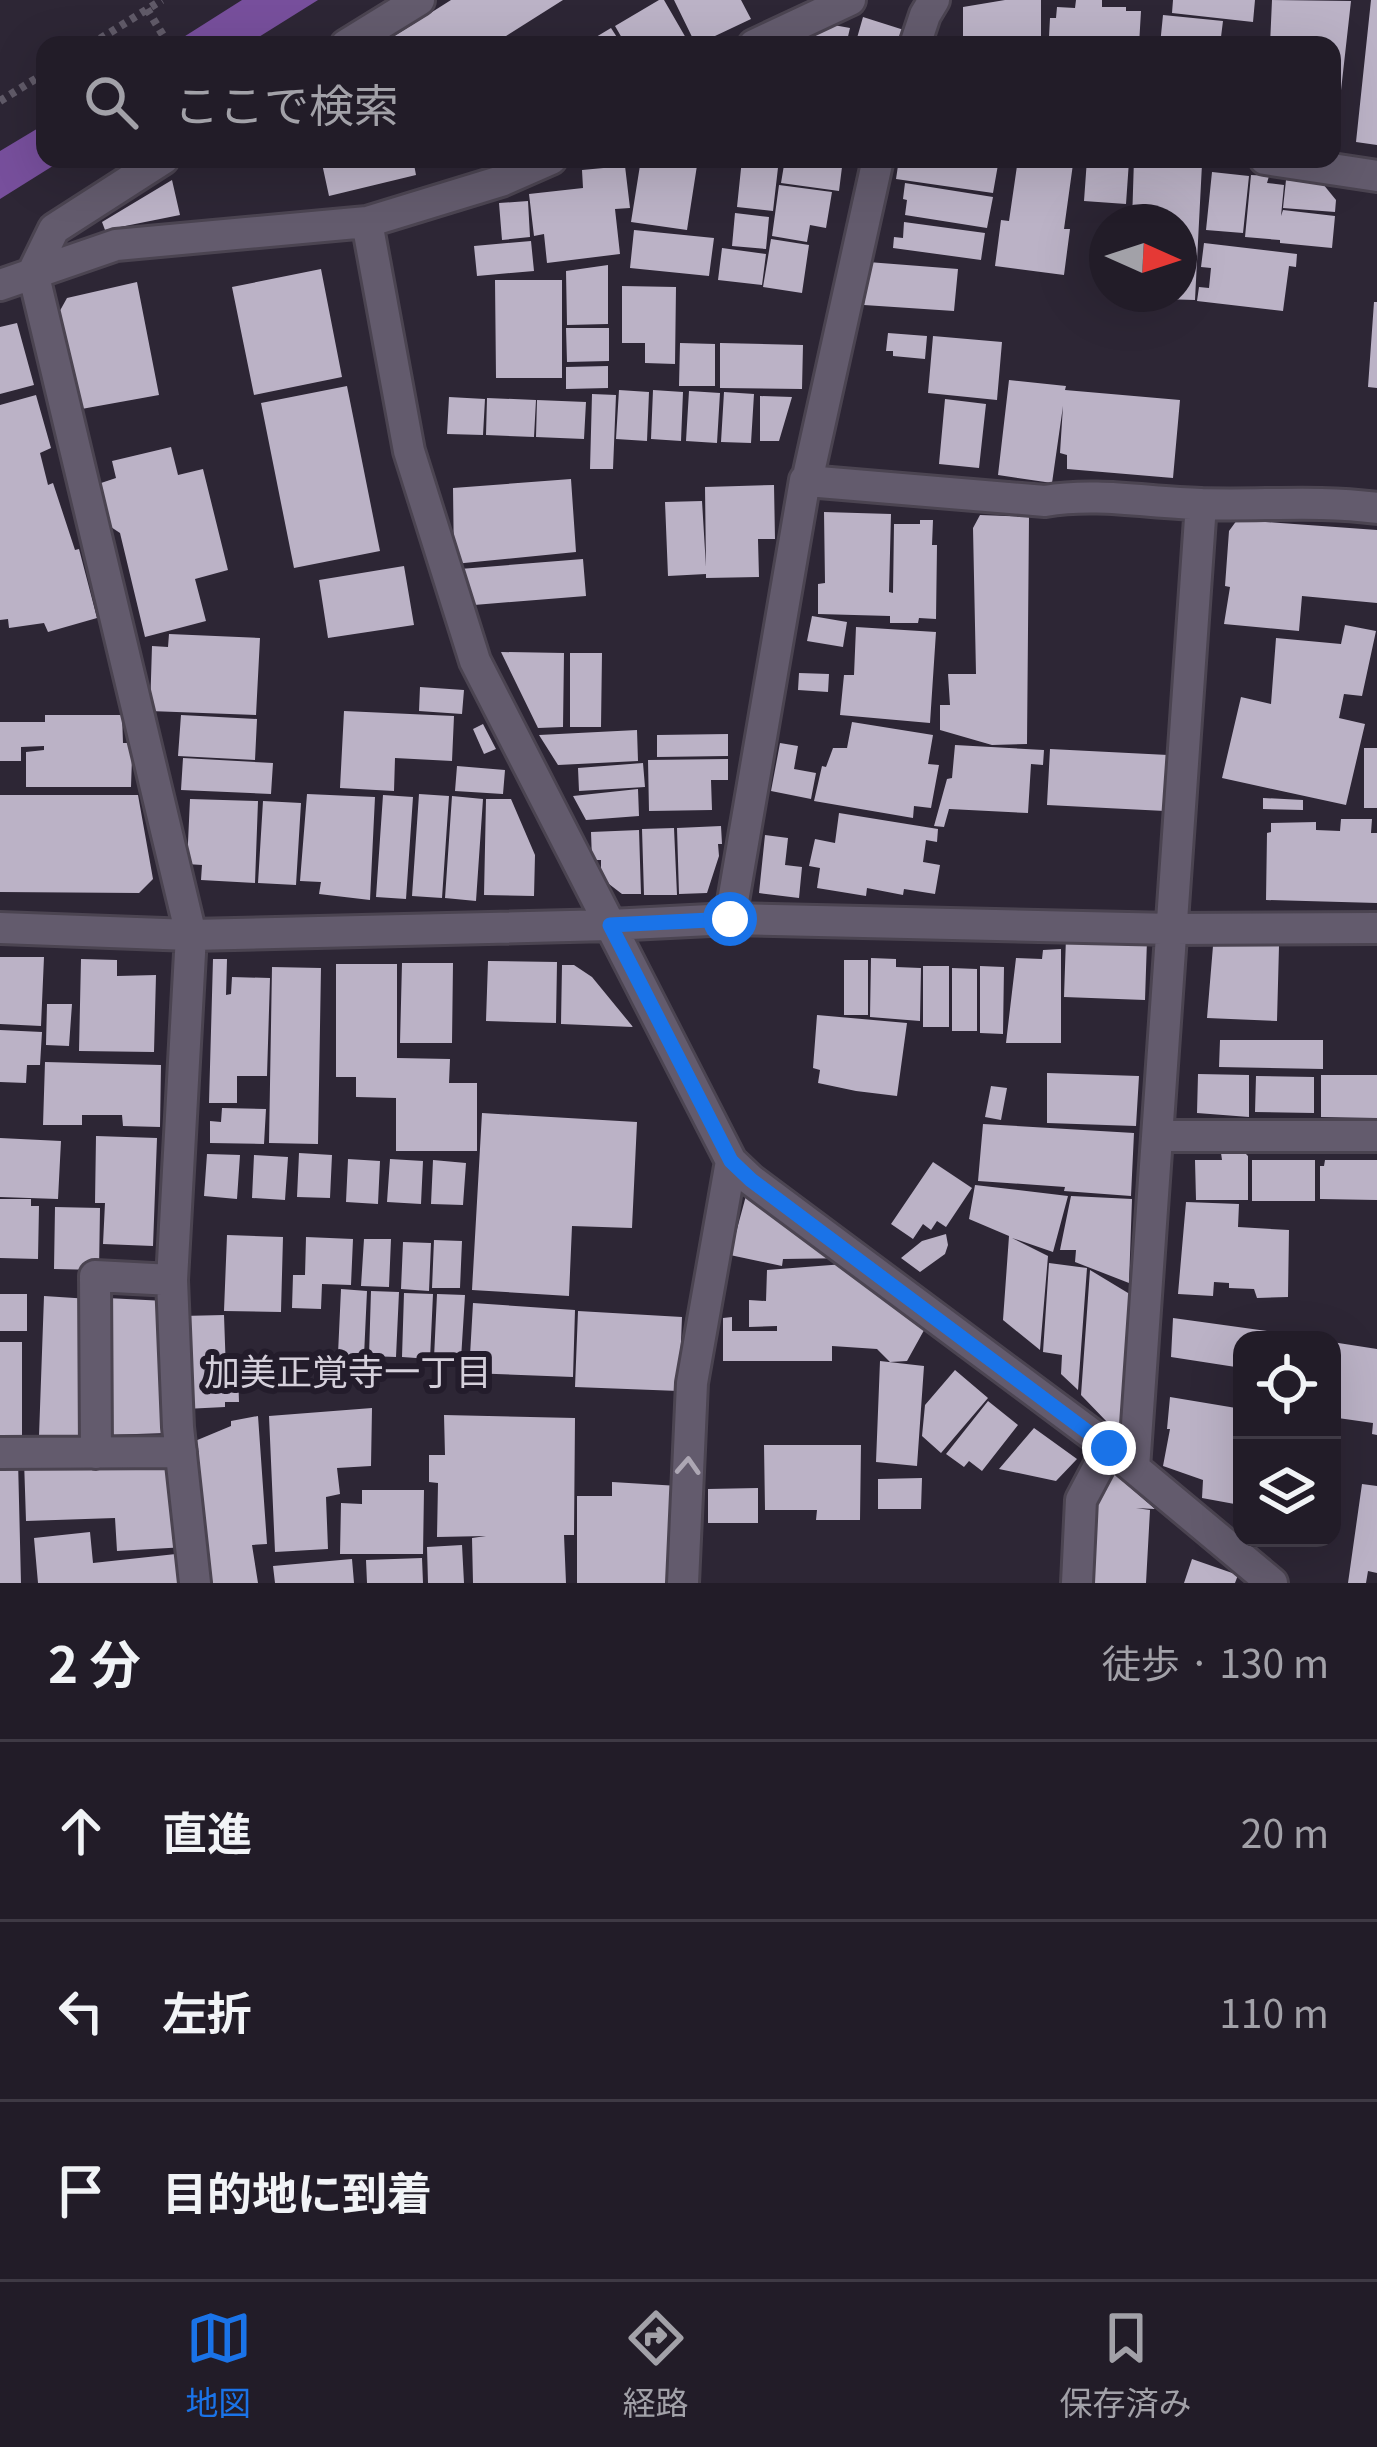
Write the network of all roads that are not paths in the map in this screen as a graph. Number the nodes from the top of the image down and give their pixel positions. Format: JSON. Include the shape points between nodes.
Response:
{"nodes":[{"id":1,"x":419,"y":0,"type":"edge"},
{"id":2,"x":850,"y":0,"type":"edge"},
{"id":3,"x":934,"y":0,"type":"edge"},
{"id":4,"x":361,"y":36,"type":"edge"},
{"id":5,"x":773,"y":36,"type":"edge"},
{"id":6,"x":918,"y":36,"type":"edge"},
{"id":7,"x":149,"y":168,"type":"edge"},
{"id":8,"x":531,"y":168,"type":"edge"},
{"id":9,"x":876,"y":168,"type":"edge"},
{"id":10,"x":1324,"y":168,"type":"edge"},
{"id":11,"x":1377,"y":176,"type":"edge"},
{"id":12,"x":367,"y":222,"type":"junction"},
{"id":13,"x":32,"y":272,"type":"junction"},
{"id":14,"x":0,"y":285,"type":"edge"},
{"id":15,"x":807,"y":481,"type":"junction"},
{"id":16,"x":1201,"y":505,"type":"junction"},
{"id":17,"x":1377,"y":508,"type":"edge"},
{"id":18,"x":730,"y":919,"type":"junction"},
{"id":19,"x":610,"y":925,"type":"junction"},
{"id":20,"x":0,"y":928,"type":"edge"},
{"id":21,"x":1377,"y":928,"type":"edge"},
{"id":22,"x":1173,"y":929,"type":"junction"},
{"id":23,"x":191,"y":935,"type":"junction"},
{"id":24,"x":1158,"y":1136,"type":"junction"},
{"id":25,"x":1377,"y":1136,"type":"edge"},
{"id":26,"x":731,"y":1161,"type":"junction"},
{"id":27,"x":172,"y":1280,"type":"junction"},
{"id":28,"x":1109,"y":1448,"type":"junction"},
{"id":29,"x":181,"y":1452,"type":"junction"},
{"id":30,"x":0,"y":1453,"type":"edge"},
{"id":31,"x":96,"y":1453,"type":"junction"},
{"id":32,"x":1134,"y":1468,"type":"junction"},
{"id":33,"x":195,"y":1583,"type":"edge"},
{"id":34,"x":682,"y":1583,"type":"edge"},
{"id":35,"x":1077,"y":1583,"type":"edge"},
{"id":36,"x":1273,"y":1583,"type":"edge"}],
"edges":[{"from":1,"to":4,"type":"street"},
{"from":2,"to":5,"type":"street"},
{"from":3,"to":6,"type":"street"},
{"from":7,"to":13,"type":"street","via":[[54,229]]},
{"from":8,"to":12,"type":"street"},
{"from":9,"to":15,"type":"street"},
{"from":10,"to":11,"type":"street"},
{"from":12,"to":13,"type":"street","via":[[116,244]]},
{"from":12,"to":19,"type":"street","via":[[409,451],[476,661]]},
{"from":13,"to":14,"type":"street"},
{"from":13,"to":23,"type":"street"},
{"from":15,"to":16,"type":"street"},
{"from":15,"to":18,"type":"street"},
{"from":16,"to":17,"type":"street"},
{"from":16,"to":22,"type":"street"},
{"from":18,"to":19,"type":"street"},
{"from":18,"to":22,"type":"street"},
{"from":19,"to":23,"type":"street"},
{"from":19,"to":26,"type":"street"},
{"from":20,"to":23,"type":"street"},
{"from":21,"to":22,"type":"street"},
{"from":22,"to":24,"type":"street"},
{"from":23,"to":27,"type":"street"},
{"from":24,"to":25,"type":"street"},
{"from":24,"to":32,"type":"street"},
{"from":26,"to":28,"type":"street"},
{"from":34,"to":26,"type":"street","one_way":true,"via":[[692,1383]]},
{"from":27,"to":29,"type":"street"},
{"from":27,"to":31,"type":"street","via":[[94,1276]]},
{"from":28,"to":32,"type":"street"},
{"from":28,"to":35,"type":"street","via":[[1082,1500]]},
{"from":29,"to":31,"type":"street"},
{"from":29,"to":33,"type":"street"},
{"from":30,"to":31,"type":"street"},
{"from":32,"to":36,"type":"street"}]}
